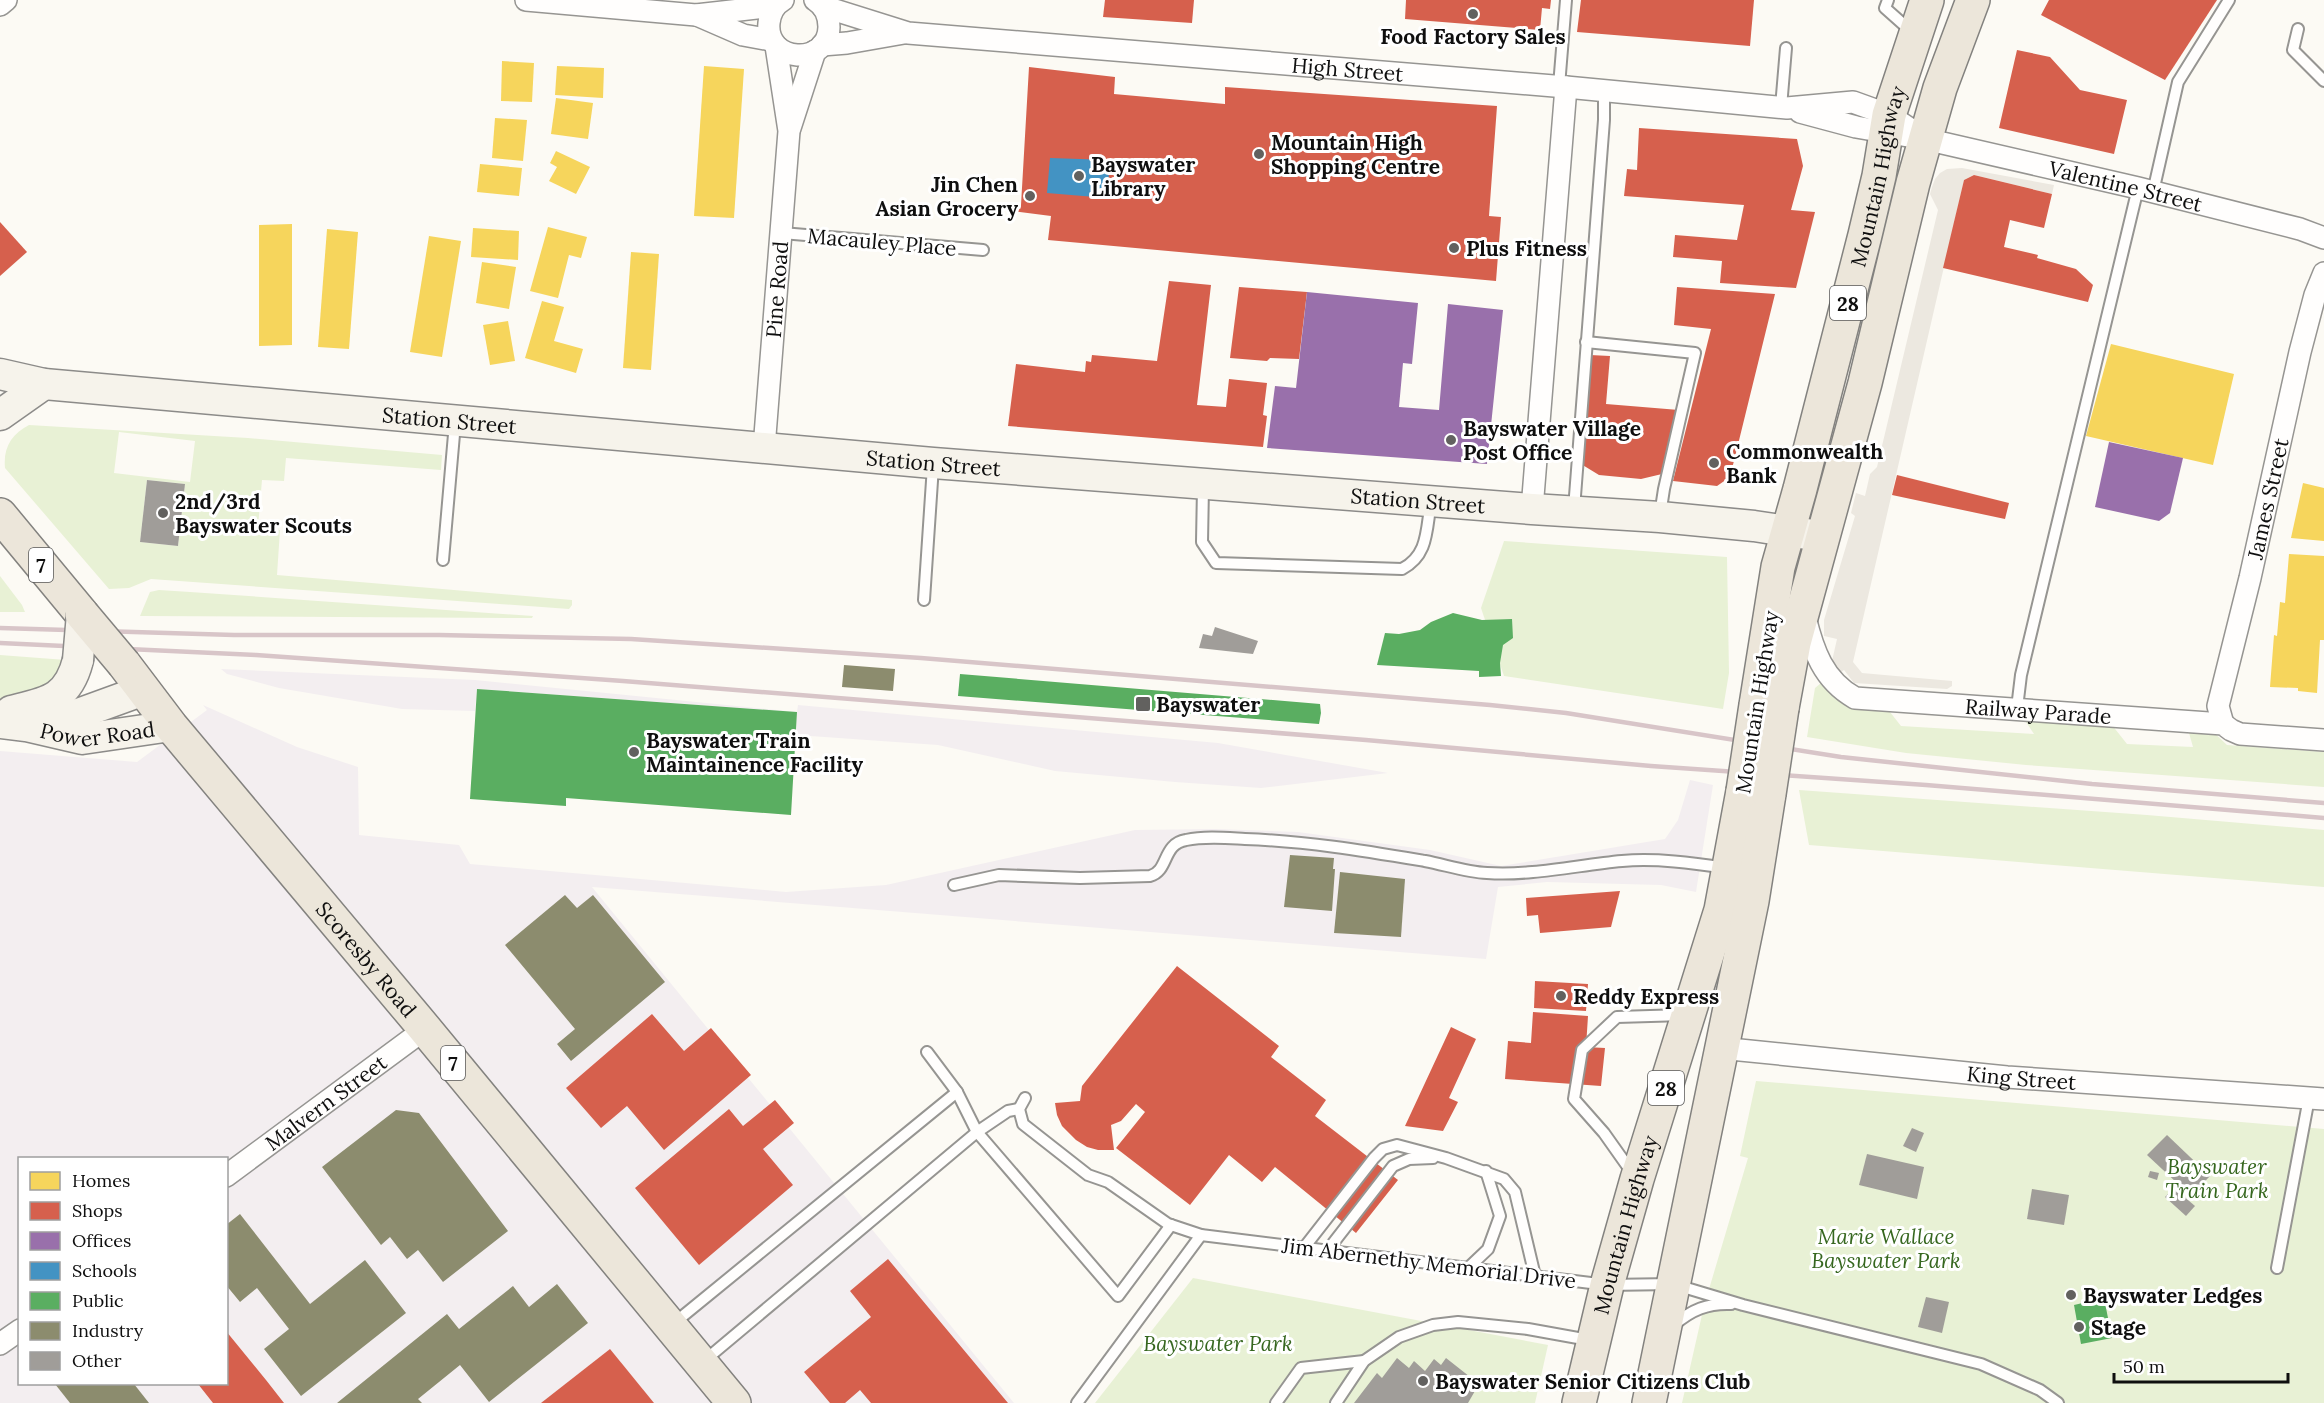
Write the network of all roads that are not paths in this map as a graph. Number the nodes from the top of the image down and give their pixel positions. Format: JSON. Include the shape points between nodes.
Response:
{"nodes":[{"id":1,"x":6,"y":0,"type":"edge"},
{"id":2,"x":526,"y":0,"type":"edge"},
{"id":3,"x":1566,"y":0,"type":"edge"},
{"id":4,"x":1888,"y":0,"type":"edge"},
{"id":5,"x":1927,"y":0,"type":"edge"},
{"id":6,"x":2229,"y":0,"type":"edge"},
{"id":7,"x":779,"y":2,"type":"edge"},
{"id":8,"x":819,"y":2,"type":"edge"},
{"id":9,"x":1978,"y":2,"type":"edge"},
{"id":10,"x":0,"y":5,"type":"edge"},
{"id":11,"x":696,"y":15,"type":"junction"},
{"id":12,"x":2298,"y":29,"type":"dead end"},
{"id":13,"x":908,"y":33,"type":"junction"},
{"id":14,"x":1914,"y":34,"type":"junction"},
{"id":15,"x":774,"y":43,"type":"junction"},
{"id":16,"x":819,"y":48,"type":"junction"},
{"id":17,"x":1786,"y":48,"type":"dead end"},
{"id":18,"x":2324,"y":81,"type":"edge"},
{"id":19,"x":1562,"y":86,"type":"junction"},
{"id":20,"x":1604,"y":90,"type":"junction"},
{"id":21,"x":1784,"y":107,"type":"junction"},
{"id":22,"x":1888,"y":123,"type":"junction"},
{"id":23,"x":789,"y":131,"type":"junction"},
{"id":24,"x":1925,"y":139,"type":"junction"},
{"id":25,"x":2146,"y":190,"type":"junction"},
{"id":26,"x":782,"y":233,"type":"junction"},
{"id":27,"x":2324,"y":238,"type":"edge"},
{"id":28,"x":983,"y":250,"type":"dead end"},
{"id":29,"x":2324,"y":273,"type":"edge"},
{"id":30,"x":1586,"y":342,"type":"junction"},
{"id":31,"x":2,"y":375,"type":"edge"},
{"id":32,"x":44,"y":384,"type":"junction"},
{"id":33,"x":0,"y":416,"type":"edge"},
{"id":34,"x":455,"y":420,"type":"junction"},
{"id":35,"x":764,"y":448,"type":"junction"},
{"id":36,"x":933,"y":463,"type":"junction"},
{"id":37,"x":1203,"y":484,"type":"junction"},
{"id":38,"x":1431,"y":501,"type":"junction"},
{"id":39,"x":1532,"y":509,"type":"junction"},
{"id":40,"x":1573,"y":512,"type":"junction"},
{"id":41,"x":0,"y":515,"type":"edge"},
{"id":42,"x":1660,"y":517,"type":"junction"},
{"id":43,"x":1788,"y":531,"type":"junction"},
{"id":44,"x":1822,"y":537,"type":"junction"},
{"id":45,"x":443,"y":560,"type":"dead end"},
{"id":46,"x":924,"y":600,"type":"dead end"},
{"id":47,"x":1803,"y":610,"type":"junction"},
{"id":48,"x":82,"y":614,"type":"junction"},
{"id":49,"x":144,"y":690,"type":"junction"},
{"id":50,"x":1769,"y":707,"type":"junction"},
{"id":51,"x":2017,"y":708,"type":"junction"},
{"id":52,"x":9,"y":721,"type":"edge"},
{"id":53,"x":2223,"y":724,"type":"junction"},
{"id":54,"x":171,"y":726,"type":"junction"},
{"id":55,"x":2324,"y":740,"type":"edge"},
{"id":56,"x":1756,"y":792,"type":"junction"},
{"id":57,"x":1730,"y":869,"type":"junction"},
{"id":58,"x":954,"y":885,"type":"dead end"},
{"id":59,"x":1689,"y":1015,"type":"junction"},
{"id":60,"x":425,"y":1029,"type":"junction"},
{"id":61,"x":1720,"y":1048,"type":"junction"},
{"id":62,"x":927,"y":1052,"type":"dead end"},
{"id":63,"x":957,"y":1092,"type":"junction"},
{"id":64,"x":1025,"y":1098,"type":"dead end"},
{"id":65,"x":2316,"y":1098,"type":"edge"},
{"id":66,"x":1019,"y":1109,"type":"junction"},
{"id":67,"x":976,"y":1132,"type":"junction"},
{"id":68,"x":1446,"y":1158,"type":"junction"},
{"id":69,"x":1486,"y":1171,"type":"junction"},
{"id":70,"x":228,"y":1175,"type":"edge"},
{"id":71,"x":1637,"y":1179,"type":"junction"},
{"id":72,"x":1171,"y":1225,"type":"junction"},
{"id":73,"x":1201,"y":1235,"type":"junction"},
{"id":74,"x":1303,"y":1249,"type":"junction"},
{"id":75,"x":1327,"y":1251,"type":"junction"},
{"id":76,"x":1468,"y":1268,"type":"junction"},
{"id":77,"x":2277,"y":1268,"type":"dead end"},
{"id":78,"x":1535,"y":1276,"type":"junction"},
{"id":79,"x":1673,"y":1284,"type":"junction"},
{"id":80,"x":1607,"y":1285,"type":"junction"},
{"id":81,"x":1743,"y":1305,"type":"junction"},
{"id":82,"x":670,"y":1326,"type":"junction"},
{"id":83,"x":18,"y":1331,"type":"edge"},
{"id":84,"x":1595,"y":1341,"type":"junction"},
{"id":85,"x":0,"y":1344,"type":"edge"},
{"id":86,"x":1661,"y":1344,"type":"junction"},
{"id":87,"x":1364,"y":1361,"type":"junction"},
{"id":88,"x":701,"y":1363,"type":"junction"},
{"id":89,"x":734,"y":1403,"type":"edge"},
{"id":90,"x":1077,"y":1403,"type":"edge"},
{"id":91,"x":1276,"y":1403,"type":"edge"},
{"id":92,"x":1336,"y":1403,"type":"edge"},
{"id":93,"x":1579,"y":1403,"type":"edge"},
{"id":94,"x":1649,"y":1403,"type":"edge"},
{"id":95,"x":2058,"y":1403,"type":"edge"}],
"edges":[{"from":1,"to":10,"type":"street"},
{"from":2,"to":11,"type":"street"},
{"from":3,"to":19,"type":"lane"},
{"from":4,"to":14,"type":"lane","via":[[1885,8]]},
{"from":5,"to":14,"type":"main road","name":"Mountain Highway","number":"28"},
{"from":6,"to":25,"type":"lane","via":[[2178,82]]},
{"from":7,"to":11,"type":"street"},
{"from":7,"to":15,"type":"street","name":"Pine Road","via":[[768,28]]},
{"from":8,"to":13,"type":"street","name":"High Street"},
{"from":8,"to":16,"type":"street","name":"Pine Road","via":[[829,19],[829,33]]},
{"from":9,"to":24,"type":"main road","name":"Mountain Highway","number":"28","via":[[1944,74]]},
{"from":11,"to":15,"type":"street"},
{"from":12,"to":18,"type":"lane","via":[[2293,50]]},
{"from":13,"to":16,"type":"street","name":"High Street"},
{"from":13,"to":19,"type":"street","name":"High Street"},
{"from":14,"to":22,"type":"main road","name":"Mountain Highway","number":"28"},
{"from":15,"to":16,"type":"street","name":"High Street","via":[[784,53],[795,56],[806,56]]},
{"from":15,"to":23,"type":"street","name":"Pine Road"},
{"from":16,"to":23,"type":"street","name":"Pine Road"},
{"from":17,"to":21,"type":"lane"},
{"from":19,"to":20,"type":"street","name":"High Street"},
{"from":19,"to":39,"type":"street"},
{"from":20,"to":21,"type":"street","name":"High Street"},
{"from":20,"to":30,"type":"lane"},
{"from":21,"to":22,"type":"street","name":"High Street","via":[[1856,127]]},
{"from":22,"to":24,"type":"street","name":"High Street"},
{"from":22,"to":43,"type":"main road","name":"Mountain Highway","number":"28","via":[[1865,235]]},
{"from":23,"to":26,"type":"street","name":"Pine Road"},
{"from":24,"to":25,"type":"street","name":"Valentine Street"},
{"from":24,"to":44,"type":"main road","name":"Mountain Highway","number":"28","via":[[1865,383]]},
{"from":25,"to":27,"type":"street","name":"Valentine Street"},
{"from":25,"to":51,"type":"lane","via":[[2021,675]]},
{"from":26,"to":28,"type":"lane","name":"Macauley Place"},
{"from":26,"to":35,"type":"street","name":"Pine Road"},
{"from":29,"to":53,"type":"street","name":"James Street","via":[[2300,352],[2218,706]]},
{"from":30,"to":40,"type":"lane"},
{"from":30,"to":42,"type":"lane","via":[[1695,353]]},
{"from":31,"to":32,"type":"main road","name":"Station Street"},
{"from":32,"to":33,"type":"main road"},
{"from":32,"to":34,"type":"main road","name":"Station Street"},
{"from":34,"to":35,"type":"main road","name":"Station Street"},
{"from":34,"to":45,"type":"lane"},
{"from":35,"to":36,"type":"main road","name":"Station Street"},
{"from":36,"to":37,"type":"main road","name":"Station Street"},
{"from":36,"to":46,"type":"lane"},
{"from":37,"to":38,"type":"main road","name":"Station Street"},
{"from":37,"to":38,"type":"lane","via":[[1202,542],[1216,563],[1402,569],[1423,550]]},
{"from":38,"to":39,"type":"main road","name":"Station Street"},
{"from":39,"to":40,"type":"main road","name":"Station Street"},
{"from":40,"to":42,"type":"main road","name":"Station Street"},
{"from":41,"to":48,"type":"main road","name":"Scoresby Road","number":"7"},
{"from":42,"to":43,"type":"main road","name":"Station Street"},
{"from":43,"to":44,"type":"main road","name":"Station Street"},
{"from":43,"to":50,"type":"main road","name":"Mountain Highway","number":"28","via":[[1778,567]]},
{"from":44,"to":47,"type":"main road","name":"Mountain Highway","number":"28"},
{"from":47,"to":50,"type":"main road","name":"Mountain Highway","number":"28"},
{"from":47,"to":51,"type":"street","name":"Railway Parade","via":[[1819,662],[1833,682],[1855,698]]},
{"from":48,"to":49,"type":"main road","name":"Scoresby Road","number":"7","bridge":true},
{"from":48,"to":52,"type":"main road","bridge":true,"via":[[78,660],[69,686]]},
{"from":49,"to":52,"type":"main road","name":"Power Road","via":[[67,718]]},
{"from":49,"to":54,"type":"main road","name":"Scoresby Road","number":"7"},
{"from":50,"to":56,"type":"main road","name":"Mountain Highway","number":"28","bridge":true},
{"from":51,"to":53,"type":"street","name":"Railway Parade"},
{"from":52,"to":54,"type":"main road","name":"Power Road","via":[[82,739]]},
{"from":53,"to":55,"type":"street","name":"Railway Parade","via":[[2240,734]]},
{"from":54,"to":60,"type":"main road","name":"Scoresby Road","number":"7"},
{"from":56,"to":57,"type":"main road","name":"Mountain Highway","number":"28"},
{"from":56,"to":61,"type":"main road","name":"Mountain Highway","number":"28","via":[[1752,901]]},
{"from":57,"to":58,"type":"lane","via":[[1624,861],[1490,874],[1338,847],[1205,838],[1173,845],[1159,872],[1150,876],[999,875]]},
{"from":57,"to":59,"type":"main road","name":"Mountain Highway","number":"28"},
{"from":59,"to":71,"type":"main road","name":"Mountain Highway","number":"28"},
{"from":59,"to":71,"type":"lane","via":[[1617,1017],[1582,1050],[1574,1099]]},
{"from":60,"to":70,"type":"street","name":"Malvern Street"},
{"from":60,"to":82,"type":"main road","name":"Scoresby Road","number":"7"},
{"from":61,"to":65,"type":"street","name":"King Street","via":[[2007,1077]]},
{"from":61,"to":79,"type":"main road","name":"Mountain Highway","number":"28"},
{"from":61,"to":80,"type":"main road","via":[[1698,1046]]},
{"from":62,"to":63,"type":"lane"},
{"from":63,"to":67,"type":"lane"},
{"from":63,"to":82,"type":"lane"},
{"from":64,"to":66,"type":"lane"},
{"from":65,"to":77,"type":"lane"},
{"from":66,"to":67,"type":"lane","via":[[1008,1111]]},
{"from":66,"to":72,"type":"lane","name":"Jim Abernethy Memorial Drive","via":[[1023,1124],[1088,1175],[1108,1182]]},
{"from":67,"to":72,"type":"lane","via":[[1118,1296]]},
{"from":67,"to":88,"type":"lane"},
{"from":68,"to":69,"type":"lane"},
{"from":68,"to":74,"type":"lane","via":[[1397,1145],[1383,1149]]},
{"from":68,"to":75,"type":"lane","via":[[1409,1159],[1394,1166]]},
{"from":69,"to":76,"type":"lane","via":[[1500,1216],[1488,1249]]},
{"from":69,"to":78,"type":"lane","via":[[1504,1179],[1515,1192]]},
{"from":71,"to":80,"type":"main road","name":"Mountain Highway","number":"28"},
{"from":72,"to":73,"type":"lane","name":"Jim Abernethy Memorial Drive"},
{"from":73,"to":74,"type":"lane","name":"Jim Abernethy Memorial Drive"},
{"from":73,"to":90,"type":"lane"},
{"from":74,"to":75,"type":"lane","name":"Jim Abernethy Memorial Drive"},
{"from":75,"to":76,"type":"lane","name":"Jim Abernethy Memorial Drive"},
{"from":76,"to":78,"type":"lane","name":"Jim Abernethy Memorial Drive"},
{"from":78,"to":80,"type":"lane","name":"Jim Abernethy Memorial Drive"},
{"from":79,"to":80,"type":"lane","name":"Jim Abernethy Memorial Drive"},
{"from":79,"to":81,"type":"lane","name":"Jim Abernethy Memorial Drive"},
{"from":79,"to":86,"type":"main road","name":"Mountain Highway","number":"28"},
{"from":80,"to":84,"type":"main road","name":"Mountain Highway","number":"28"},
{"from":81,"to":86,"type":"lane","via":[[1699,1308],[1672,1327]]},
{"from":81,"to":95,"type":"lane","name":"Jim Abernethy Memorial Drive","via":[[1981,1364]]},
{"from":82,"to":88,"type":"main road","name":"Scoresby Road","number":"7"},
{"from":83,"to":85,"type":"street"},
{"from":84,"to":87,"type":"lane","via":[[1458,1322],[1432,1325],[1399,1337]]},
{"from":84,"to":93,"type":"main road","name":"Mountain Highway","number":"28"},
{"from":86,"to":94,"type":"main road","name":"Mountain Highway","number":"28"},
{"from":87,"to":91,"type":"lane","via":[[1301,1368]]},
{"from":87,"to":92,"type":"lane"},
{"from":88,"to":89,"type":"main road","name":"Scoresby Road","number":"7"}]}
